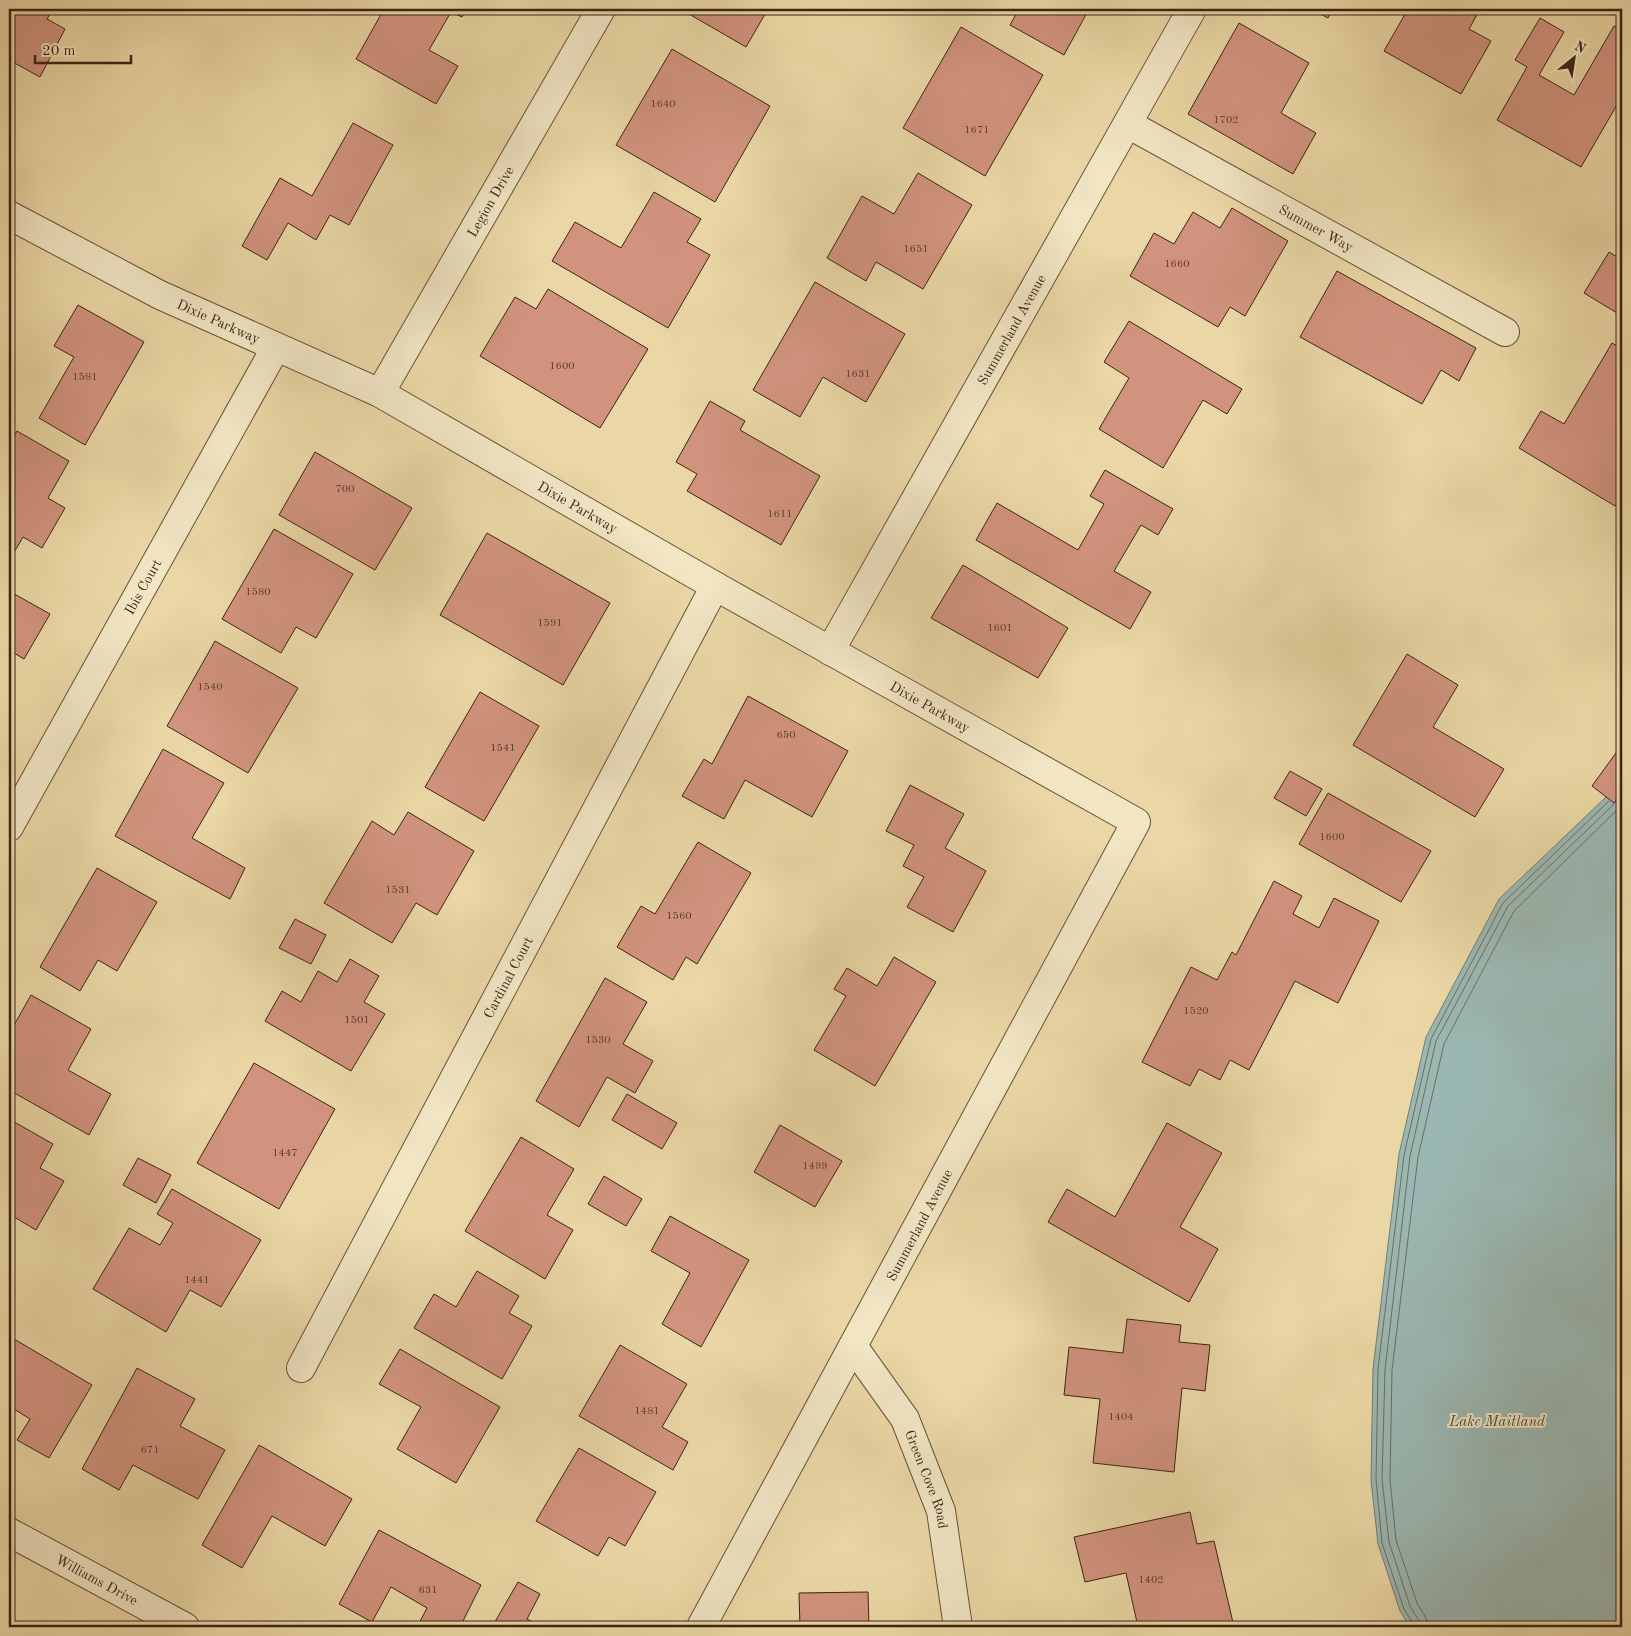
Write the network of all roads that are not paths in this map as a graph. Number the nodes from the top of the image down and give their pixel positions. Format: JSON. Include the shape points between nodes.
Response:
{"nodes":[{"id":1,"x":601,"y":9,"type":"edge"},
{"id":2,"x":1192,"y":9,"type":"edge"},
{"id":3,"x":1128,"y":124,"type":"junction"},
{"id":4,"x":9,"y":215,"type":"edge"},
{"id":5,"x":1505,"y":332,"type":"dead end"},
{"id":6,"x":276,"y":347,"type":"junction"},
{"id":7,"x":380,"y":393,"type":"junction"},
{"id":8,"x":715,"y":586,"type":"junction"},
{"id":9,"x":830,"y":651,"type":"junction"},
{"id":10,"x":1136,"y":822,"type":"joint"},
{"id":11,"x":9,"y":827,"type":"edge"},
{"id":12,"x":853,"y":1346,"type":"junction"},
{"id":13,"x":301,"y":1368,"type":"dead end"},
{"id":14,"x":9,"y":1532,"type":"edge"},
{"id":15,"x":185,"y":1627,"type":"edge"},
{"id":16,"x":701,"y":1627,"type":"edge"},
{"id":17,"x":958,"y":1627,"type":"edge"}],
"edges":[{"from":1,"to":7,"type":"street","name":"Legion Drive"},
{"from":2,"to":3,"type":"street","name":"Summerland Avenue"},
{"from":3,"to":5,"type":"street","name":"Summer Way"},
{"from":3,"to":9,"type":"street","name":"Summerland Avenue"},
{"from":4,"to":6,"type":"street","name":"Dixie Parkway","via":[[160,295]]},
{"from":6,"to":7,"type":"street","name":"Dixie Parkway"},
{"from":6,"to":11,"type":"street","name":"Ibis Court"},
{"from":7,"to":8,"type":"street","name":"Dixie Parkway"},
{"from":8,"to":9,"type":"street","name":"Dixie Parkway"},
{"from":8,"to":13,"type":"street","name":"Cardinal Court"},
{"from":9,"to":10,"type":"street","name":"Dixie Parkway"},
{"from":10,"to":12,"type":"street","name":"Summerland Avenue"},
{"from":12,"to":16,"type":"street","name":"Summerland Avenue"},
{"from":12,"to":17,"type":"street","name":"Green Cove Road","via":[[905,1419],[941,1511]]},
{"from":14,"to":15,"type":"street","name":"Williams Drive"}]}
